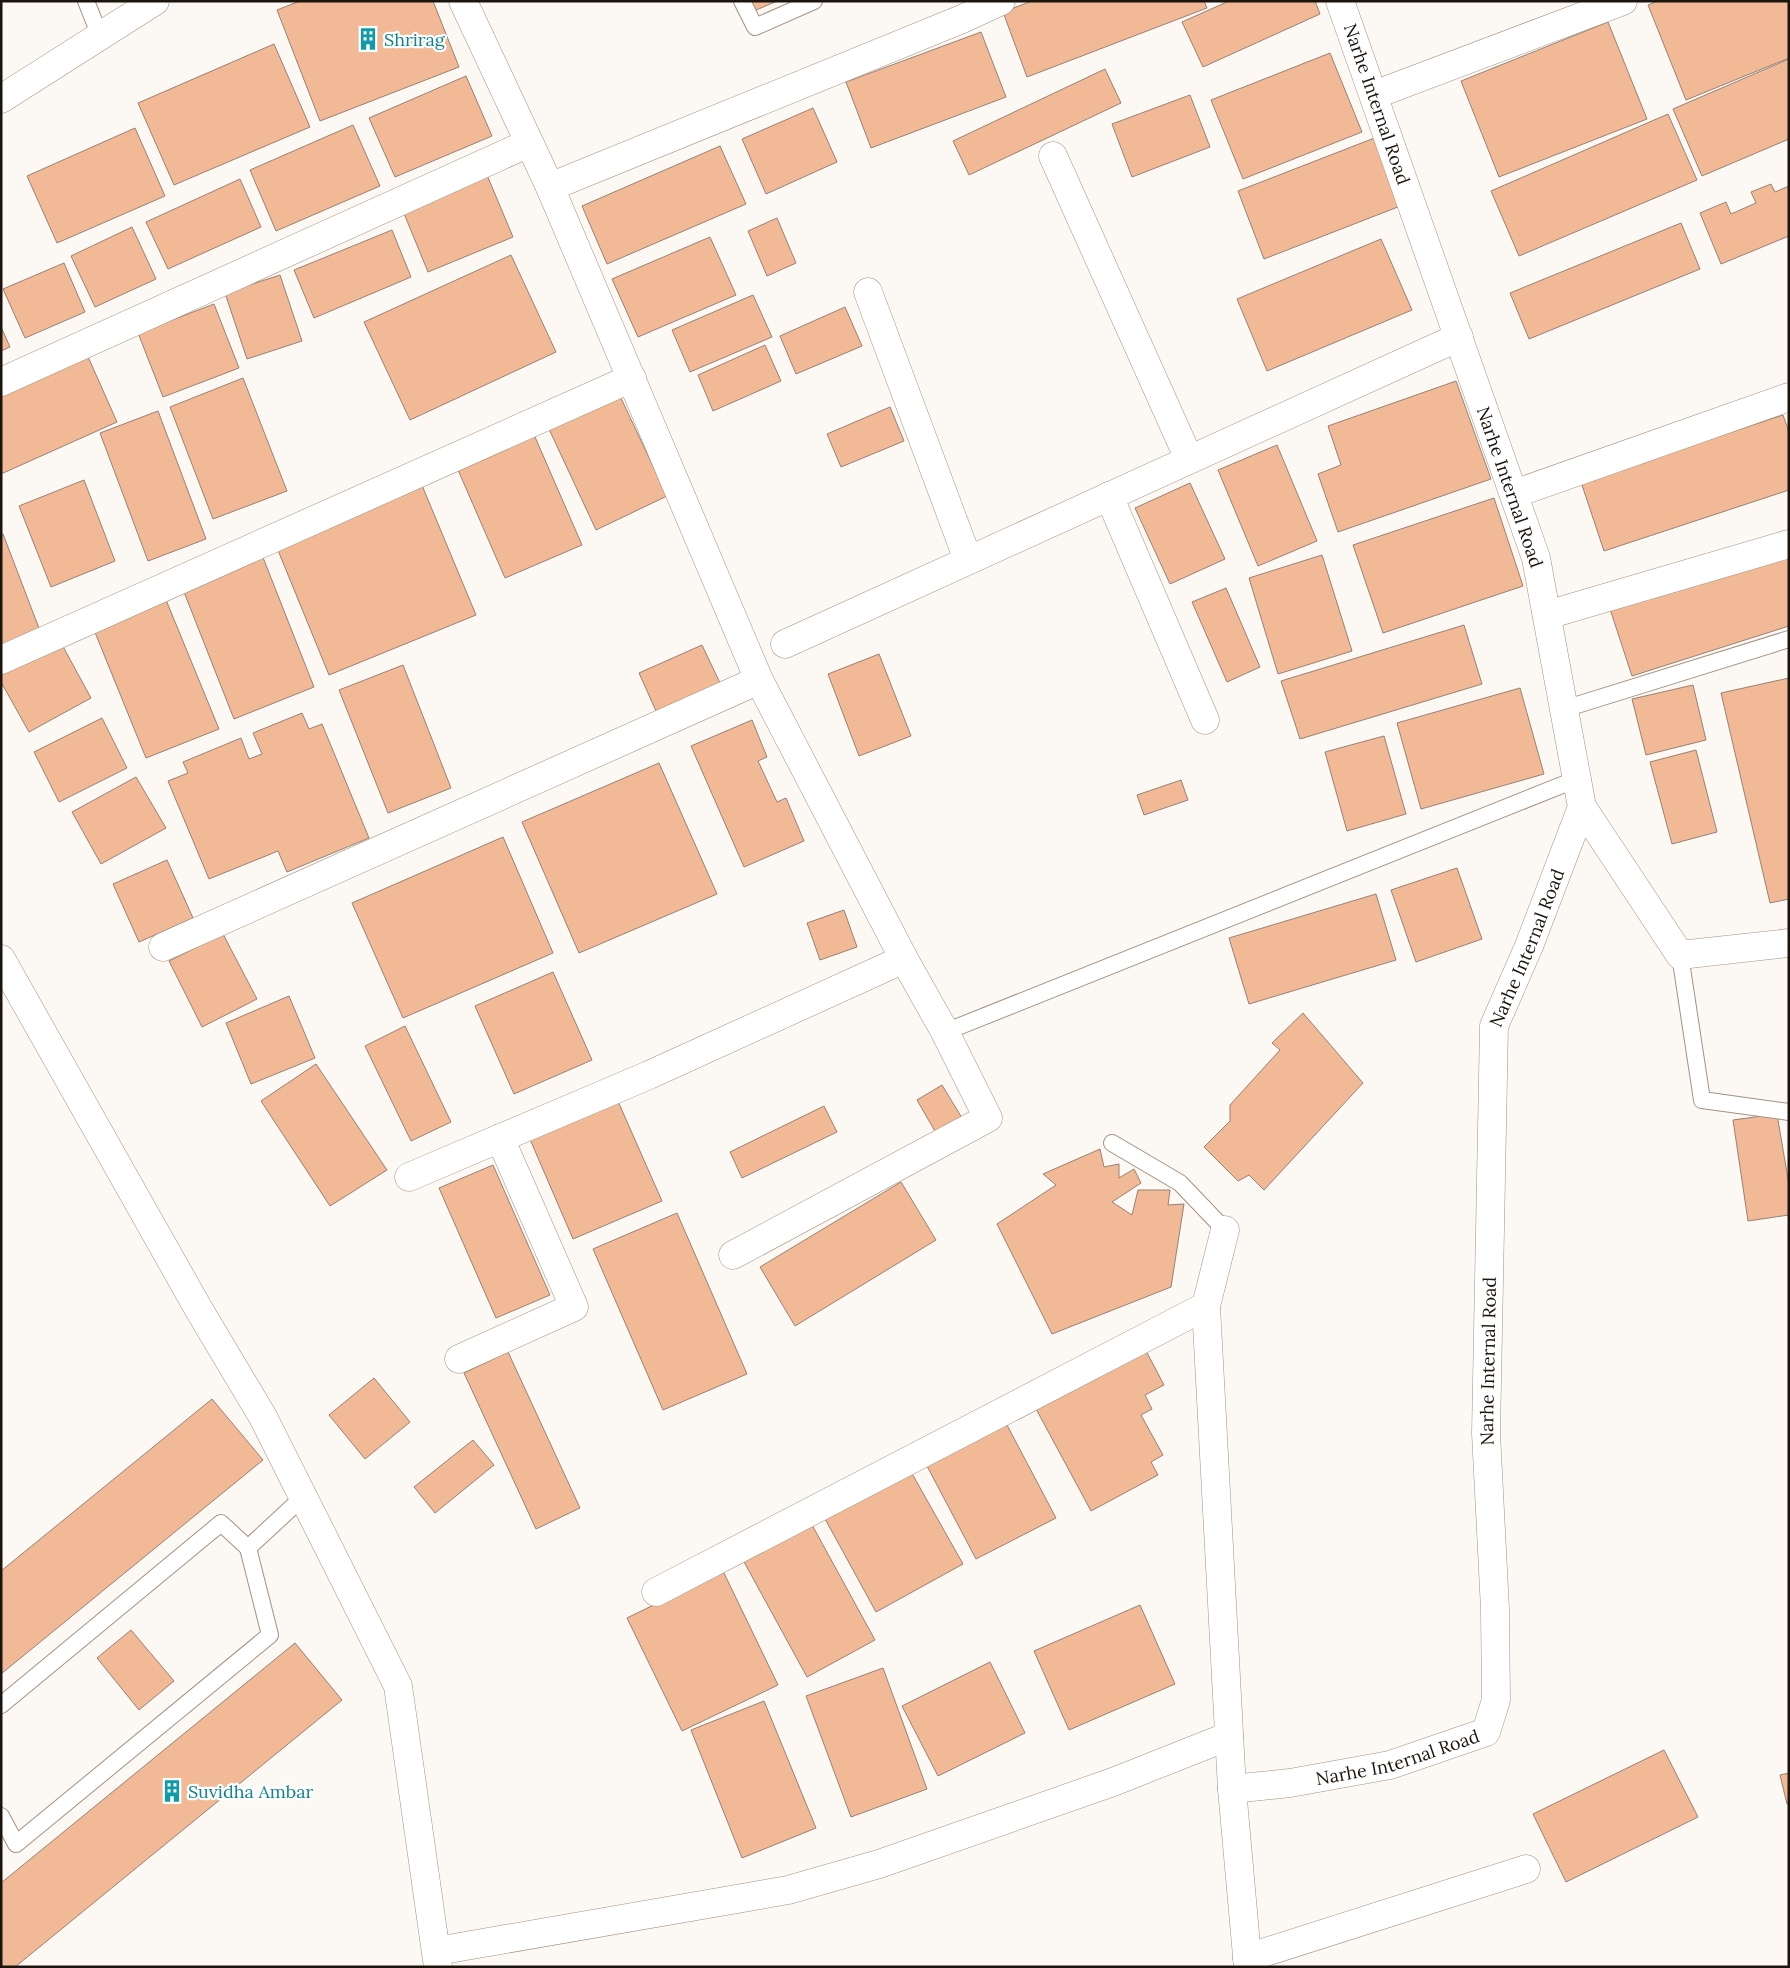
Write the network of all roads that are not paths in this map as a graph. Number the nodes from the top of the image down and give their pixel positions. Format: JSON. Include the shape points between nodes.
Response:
{"nodes":[{"id":1,"x":86,"y":1,"type":"edge"},
{"id":2,"x":155,"y":1,"type":"edge"},
{"id":3,"x":463,"y":1,"type":"edge"},
{"id":4,"x":742,"y":1,"type":"edge"},
{"id":5,"x":814,"y":1,"type":"edge"},
{"id":6,"x":1001,"y":1,"type":"edge"},
{"id":7,"x":1340,"y":1,"type":"edge"},
{"id":8,"x":1623,"y":1,"type":"edge"},
{"id":9,"x":100,"y":36,"type":"junction"},
{"id":10,"x":1374,"y":95,"type":"junction"},
{"id":11,"x":1,"y":99,"type":"edge"},
{"id":12,"x":529,"y":143,"type":"junction"},
{"id":13,"x":1053,"y":156,"type":"dead end"},
{"id":14,"x":550,"y":186,"type":"junction"},
{"id":15,"x":868,"y":292,"type":"dead end"},
{"id":16,"x":1459,"y":337,"type":"junction"},
{"id":17,"x":632,"y":378,"type":"junction"},
{"id":18,"x":1,"y":382,"type":"edge"},
{"id":19,"x":1789,"y":397,"type":"edge"},
{"id":20,"x":1189,"y":459,"type":"junction"},
{"id":21,"x":1514,"y":494,"type":"junction"},
{"id":22,"x":1109,"y":496,"type":"junction"},
{"id":23,"x":1789,"y":544,"type":"edge"},
{"id":24,"x":968,"y":560,"type":"junction"},
{"id":25,"x":1547,"y":615,"type":"junction"},
{"id":26,"x":1789,"y":639,"type":"edge"},
{"id":27,"x":785,"y":644,"type":"dead end"},
{"id":28,"x":1,"y":660,"type":"edge"},
{"id":29,"x":759,"y":680,"type":"junction"},
{"id":30,"x":1564,"y":709,"type":"junction"},
{"id":31,"x":1205,"y":720,"type":"dead end"},
{"id":32,"x":1577,"y":779,"type":"junction"},
{"id":33,"x":1582,"y":807,"type":"junction"},
{"id":34,"x":1789,"y":943,"type":"edge"},
{"id":35,"x":163,"y":947,"type":"dead end"},
{"id":36,"x":1680,"y":955,"type":"junction"},
{"id":37,"x":1,"y":959,"type":"edge"},
{"id":38,"x":904,"y":959,"type":"junction"},
{"id":39,"x":945,"y":1032,"type":"junction"},
{"id":40,"x":1789,"y":1112,"type":"edge"},
{"id":41,"x":500,"y":1138,"type":"junction"},
{"id":42,"x":1112,"y":1143,"type":"dead end"},
{"id":43,"x":409,"y":1177,"type":"dead end"},
{"id":44,"x":1225,"y":1230,"type":"joint"},
{"id":45,"x":733,"y":1255,"type":"dead end"},
{"id":46,"x":1206,"y":1306,"type":"junction"},
{"id":47,"x":459,"y":1359,"type":"dead end"},
{"id":48,"x":303,"y":1497,"type":"junction"},
{"id":49,"x":248,"y":1548,"type":"junction"},
{"id":50,"x":656,"y":1592,"type":"dead end"},
{"id":51,"x":1,"y":1705,"type":"edge"},
{"id":52,"x":1229,"y":1736,"type":"junction"},
{"id":53,"x":1232,"y":1789,"type":"junction"},
{"id":54,"x":1,"y":1816,"type":"edge"},
{"id":55,"x":1526,"y":1869,"type":"dead end"},
{"id":56,"x":437,"y":1959,"type":"edge"},
{"id":57,"x":1247,"y":1963,"type":"edge"}],
"edges":[{"from":1,"to":9,"type":"lane"},
{"from":2,"to":9,"type":"street"},
{"from":3,"to":12,"type":"street"},
{"from":4,"to":5,"type":"lane","via":[[755,27]]},
{"from":6,"to":14,"type":"street"},
{"from":7,"to":10,"type":"street","name":"Narhe Internal Road"},
{"from":8,"to":10,"type":"street"},
{"from":9,"to":11,"type":"street"},
{"from":10,"to":16,"type":"street","name":"Narhe Internal Road"},
{"from":12,"to":14,"type":"street"},
{"from":12,"to":18,"type":"street"},
{"from":13,"to":20,"type":"street"},
{"from":14,"to":17,"type":"street"},
{"from":15,"to":24,"type":"street"},
{"from":16,"to":20,"type":"street"},
{"from":16,"to":21,"type":"street","name":"Narhe Internal Road"},
{"from":17,"to":28,"type":"street"},
{"from":17,"to":29,"type":"street"},
{"from":19,"to":21,"type":"street"},
{"from":20,"to":22,"type":"street"},
{"from":21,"to":25,"type":"street","name":"Narhe Internal Road","via":[[1536,558]]},
{"from":22,"to":24,"type":"street"},
{"from":22,"to":31,"type":"street"},
{"from":23,"to":25,"type":"street"},
{"from":24,"to":27,"type":"street"},
{"from":25,"to":30,"type":"street","name":"Narhe Internal Road"},
{"from":26,"to":30,"type":"lane"},
{"from":29,"to":35,"type":"street"},
{"from":29,"to":38,"type":"street"},
{"from":30,"to":32,"type":"street","name":"Narhe Internal Road"},
{"from":32,"to":33,"type":"street","name":"Narhe Internal Road"},
{"from":32,"to":39,"type":"lane"},
{"from":33,"to":36,"type":"street"},
{"from":33,"to":53,"type":"street","name":"Narhe Internal Road","via":[[1529,946],[1494,1026],[1486,1433],[1496,1700],[1486,1732],[1390,1765],[1290,1783]]},
{"from":34,"to":36,"type":"street"},
{"from":36,"to":40,"type":"lane","via":[[1702,1100]]},
{"from":37,"to":48,"type":"street","via":[[263,1417]]},
{"from":38,"to":39,"type":"street"},
{"from":38,"to":41,"type":"street","via":[[649,1075]]},
{"from":39,"to":45,"type":"street","via":[[988,1118]]},
{"from":41,"to":43,"type":"street"},
{"from":41,"to":47,"type":"street","via":[[574,1307]]},
{"from":42,"to":44,"type":"lane","via":[[1180,1183]]},
{"from":44,"to":46,"type":"street"},
{"from":46,"to":50,"type":"street"},
{"from":46,"to":52,"type":"street"},
{"from":48,"to":49,"type":"lane"},
{"from":48,"to":56,"type":"street","via":[[398,1686]]},
{"from":49,"to":51,"type":"lane","via":[[221,1523]]},
{"from":49,"to":54,"type":"lane","via":[[270,1635],[16,1844]]},
{"from":52,"to":53,"type":"street"},
{"from":52,"to":56,"type":"street","via":[[1113,1782],[879,1864],[788,1890]]},
{"from":53,"to":57,"type":"street"},
{"from":55,"to":57,"type":"street"}]}
